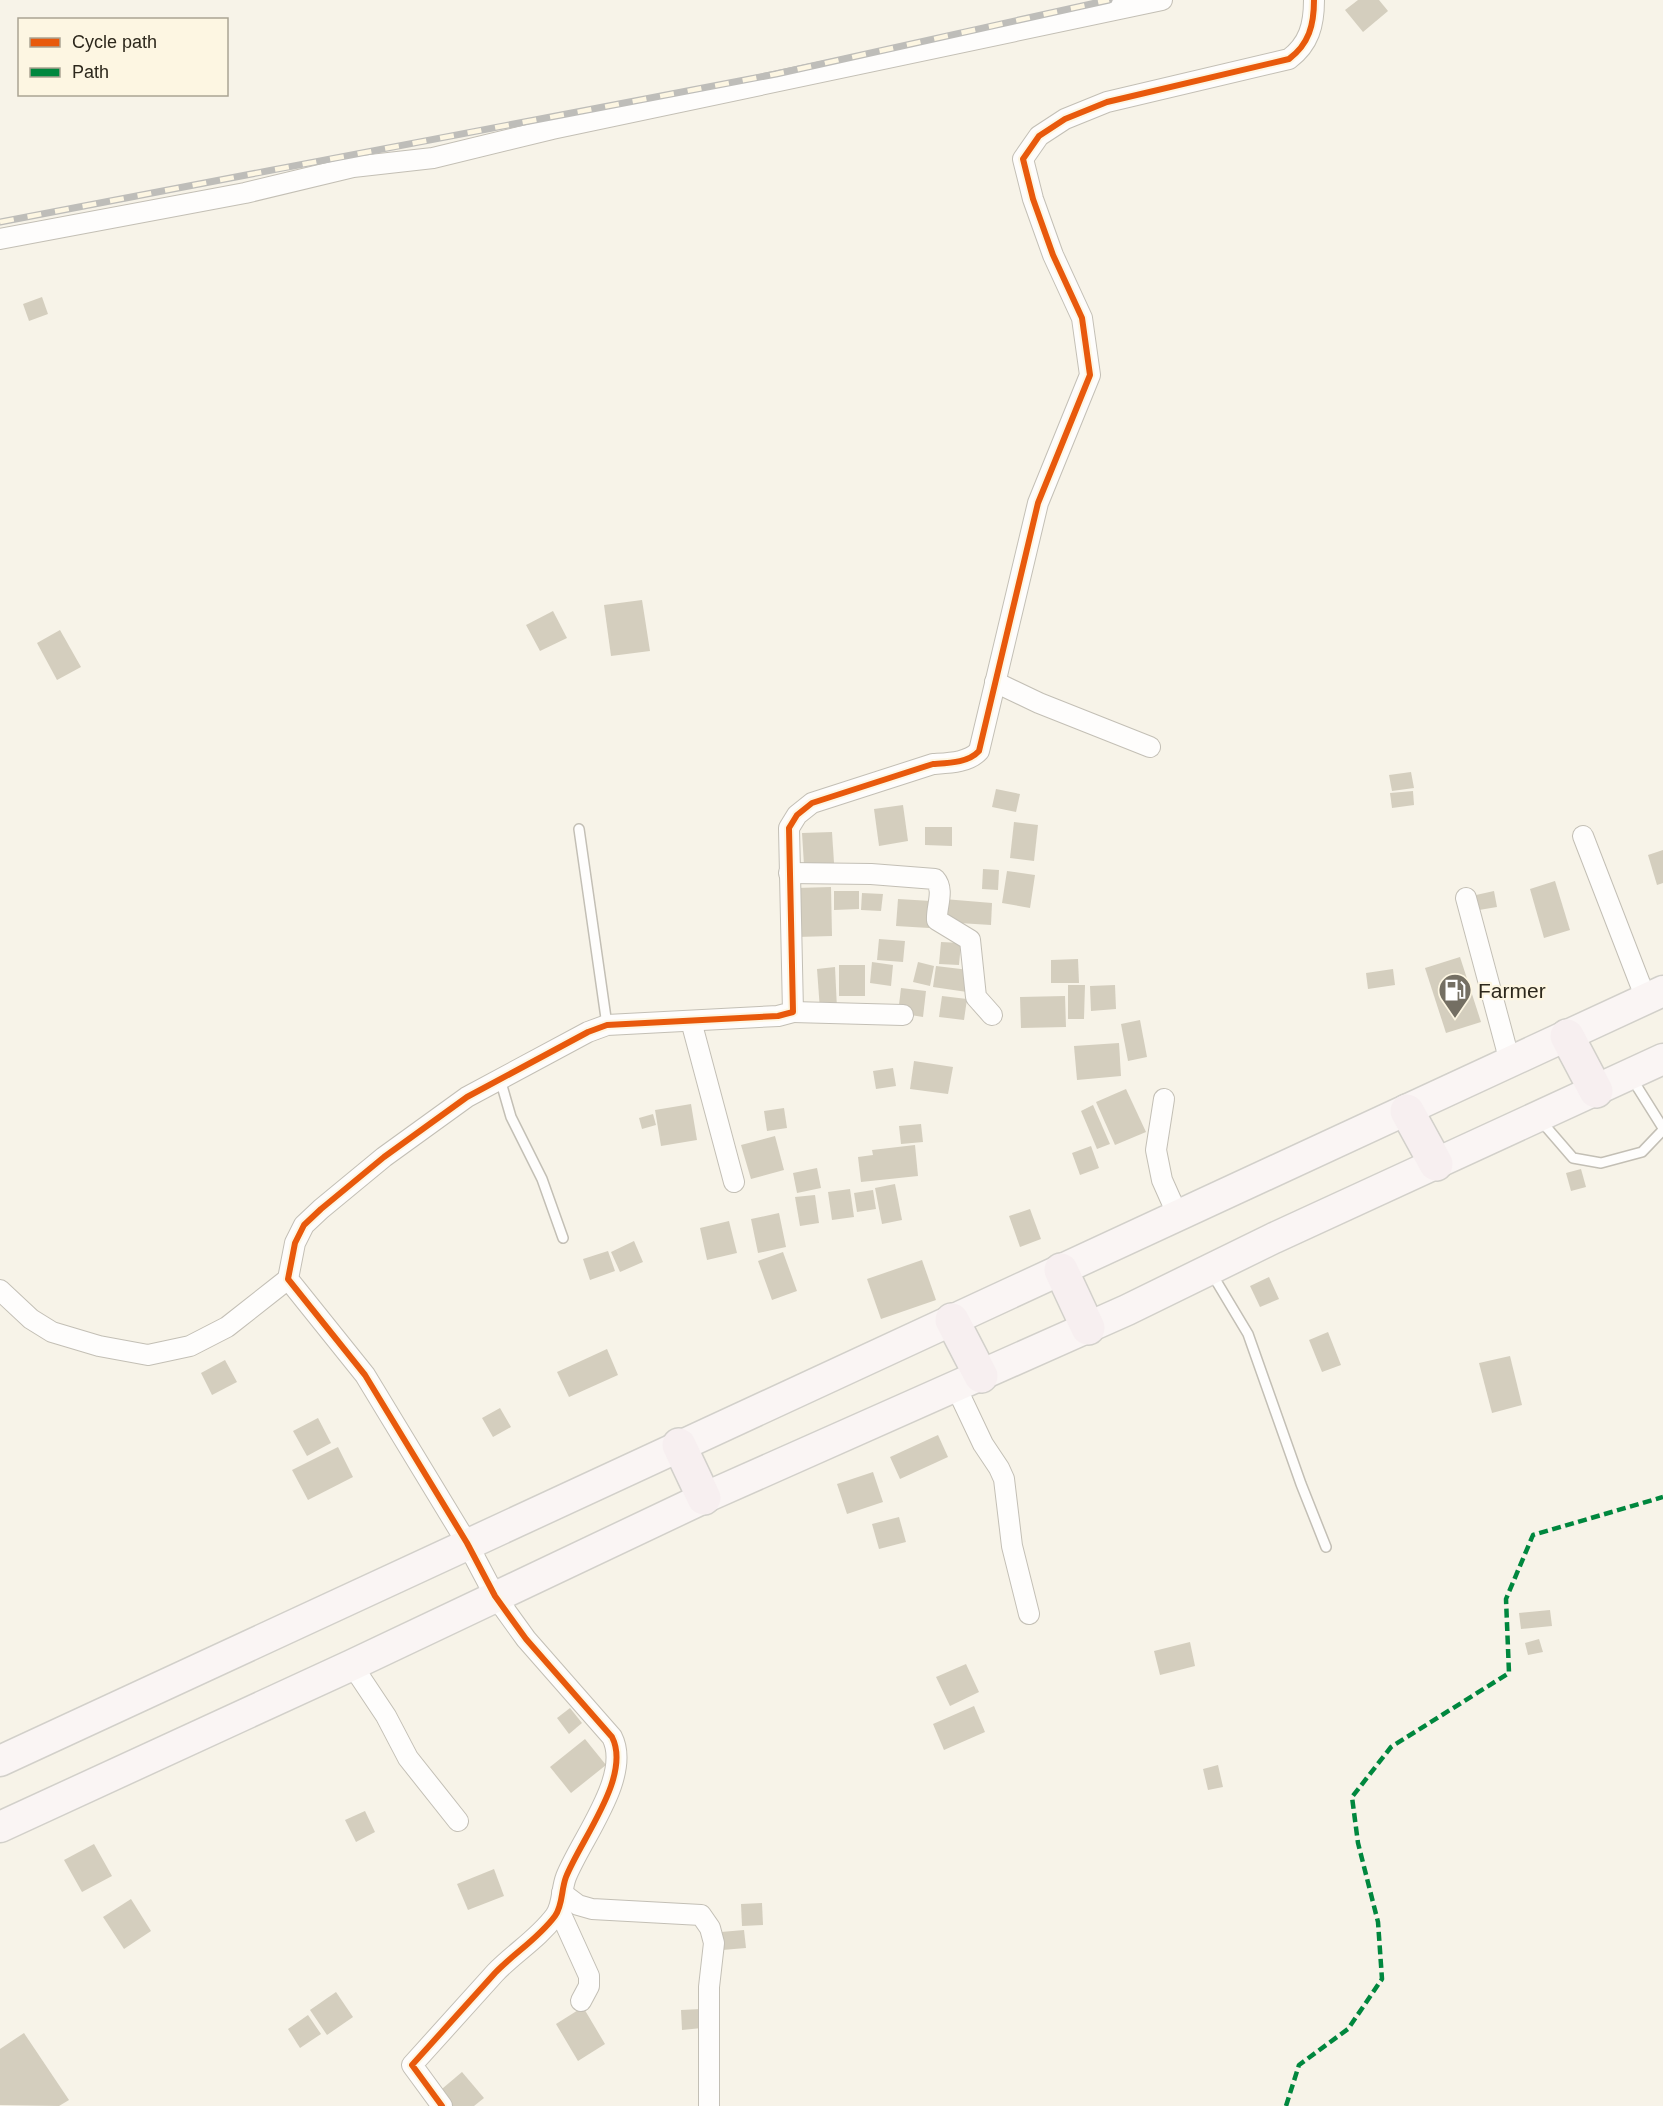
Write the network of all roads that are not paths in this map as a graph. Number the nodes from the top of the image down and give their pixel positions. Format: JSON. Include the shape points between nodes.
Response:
{"nodes":[{"id":1,"x":1162,"y":0,"type":"edge"},
{"id":2,"x":1314,"y":0,"type":"edge"},
{"id":3,"x":0,"y":239,"type":"edge"},
{"id":4,"x":995,"y":682,"type":"junction"},
{"id":5,"x":1150,"y":747,"type":"dead end"},
{"id":6,"x":579,"y":829,"type":"dead end"},
{"id":7,"x":1583,"y":836,"type":"dead end"},
{"id":8,"x":789,"y":873,"type":"junction"},
{"id":9,"x":1466,"y":898,"type":"dead end"},
{"id":10,"x":1655,"y":995,"type":"edge"},
{"id":11,"x":793,"y":1012,"type":"junction"},
{"id":12,"x":903,"y":1015,"type":"dead end"},
{"id":13,"x":992,"y":1015,"type":"dead end"},
{"id":14,"x":691,"y":1021,"type":"junction"},
{"id":15,"x":607,"y":1025,"type":"junction"},
{"id":16,"x":1567,"y":1036,"type":"junction"},
{"id":17,"x":1663,"y":1059,"type":"edge"},
{"id":18,"x":1510,"y":1062,"type":"junction"},
{"id":19,"x":1630,"y":1075,"type":"junction"},
{"id":20,"x":500,"y":1079,"type":"junction"},
{"id":21,"x":1596,"y":1090,"type":"junction"},
{"id":22,"x":1164,"y":1099,"type":"dead end"},
{"id":23,"x":1407,"y":1111,"type":"junction"},
{"id":24,"x":1538,"y":1118,"type":"junction"},
{"id":25,"x":1663,"y":1129,"type":"edge"},
{"id":26,"x":1436,"y":1164,"type":"junction"},
{"id":27,"x":734,"y":1182,"type":"dead end"},
{"id":28,"x":1178,"y":1216,"type":"junction"},
{"id":29,"x":563,"y":1238,"type":"dead end"},
{"id":30,"x":1061,"y":1270,"type":"junction"},
{"id":31,"x":1209,"y":1270,"type":"junction"},
{"id":32,"x":288,"y":1280,"type":"junction"},
{"id":33,"x":0,"y":1290,"type":"edge"},
{"id":34,"x":952,"y":1320,"type":"junction"},
{"id":35,"x":1088,"y":1328,"type":"junction"},
{"id":36,"x":969,"y":1382,"type":"junction"},
{"id":37,"x":679,"y":1445,"type":"junction"},
{"id":38,"x":704,"y":1498,"type":"junction"},
{"id":39,"x":467,"y":1544,"type":"junction"},
{"id":40,"x":1326,"y":1547,"type":"dead end"},
{"id":41,"x":495,"y":1596,"type":"junction"},
{"id":42,"x":1029,"y":1614,"type":"dead end"},
{"id":43,"x":352,"y":1665,"type":"junction"},
{"id":44,"x":0,"y":1761,"type":"edge"},
{"id":45,"x":458,"y":1821,"type":"dead end"},
{"id":46,"x":0,"y":1827,"type":"edge"},
{"id":47,"x":561,"y":1901,"type":"junction"},
{"id":48,"x":581,"y":2001,"type":"dead end"},
{"id":49,"x":442,"y":2106,"type":"edge"},
{"id":50,"x":709,"y":2106,"type":"edge"}],
"edges":[{"from":1,"to":3,"type":"street","via":[[552,129],[433,158],[353,167],[245,194]]},
{"from":2,"to":4,"type":"street","via":[[1314,21],[1303,49],[1289,59],[1107,102],[1065,119],[1039,136],[1023,159],[1053,255],[1082,318],[1090,375],[1038,503]]},
{"from":4,"to":5,"type":"street"},
{"from":4,"to":8,"type":"street","via":[[975,755],[954,763],[933,764],[812,803],[789,828]]},
{"from":6,"to":15,"type":"lane"},
{"from":7,"to":10,"type":"street"},
{"from":8,"to":11,"type":"street"},
{"from":8,"to":13,"type":"street","via":[[935,879],[940,896],[937,920],[970,940],[976,997]]},
{"from":9,"to":18,"type":"street"},
{"from":10,"to":16,"type":"main road"},
{"from":11,"to":12,"type":"street"},
{"from":11,"to":14,"type":"street"},
{"from":14,"to":15,"type":"street"},
{"from":14,"to":27,"type":"street"},
{"from":15,"to":20,"type":"street"},
{"from":16,"to":18,"type":"main road"},
{"from":16,"to":21,"type":"highway"},
{"from":17,"to":19,"type":"main road"},
{"from":18,"to":23,"type":"main road"},
{"from":19,"to":21,"type":"main road"},
{"from":19,"to":25,"type":"lane"},
{"from":20,"to":29,"type":"lane","via":[[511,1117],[542,1179]]},
{"from":20,"to":32,"type":"street","via":[[467,1097],[384,1157],[304,1225],[295,1243]]},
{"from":21,"to":24,"type":"main road"},
{"from":22,"to":28,"type":"street","via":[[1156,1150],[1162,1180]]},
{"from":23,"to":26,"type":"highway"},
{"from":23,"to":28,"type":"main road"},
{"from":24,"to":25,"type":"lane","via":[[1573,1158],[1601,1163],[1642,1152]]},
{"from":24,"to":26,"type":"main road"},
{"from":26,"to":31,"type":"main road"},
{"from":28,"to":30,"type":"main road"},
{"from":30,"to":34,"type":"main road"},
{"from":30,"to":35,"type":"highway"},
{"from":31,"to":35,"type":"main road"},
{"from":31,"to":40,"type":"lane","via":[[1248,1334]]},
{"from":32,"to":33,"type":"street","via":[[227,1327],[190,1346],[148,1355],[52,1332]]},
{"from":32,"to":39,"type":"street","via":[[365,1375]]},
{"from":34,"to":36,"type":"highway"},
{"from":34,"to":37,"type":"main road"},
{"from":35,"to":36,"type":"main road"},
{"from":36,"to":38,"type":"main road"},
{"from":36,"to":42,"type":"street","via":[[983,1444],[1004,1479],[1012,1546]]},
{"from":37,"to":38,"type":"highway"},
{"from":37,"to":39,"type":"main road"},
{"from":38,"to":41,"type":"main road"},
{"from":39,"to":41,"type":"street"},
{"from":39,"to":44,"type":"main road"},
{"from":41,"to":43,"type":"main road"},
{"from":41,"to":47,"type":"street","via":[[617,1746],[616,1775],[566,1878]]},
{"from":43,"to":45,"type":"street","via":[[408,1758]]},
{"from":43,"to":46,"type":"main road"},
{"from":47,"to":48,"type":"street","via":[[590,1976]]},
{"from":47,"to":49,"type":"street","via":[[536,1939],[507,1960],[412,2065]]},
{"from":47,"to":50,"type":"street","via":[[592,1909],[701,1916],[711,1928],[714,1943]]}]}
